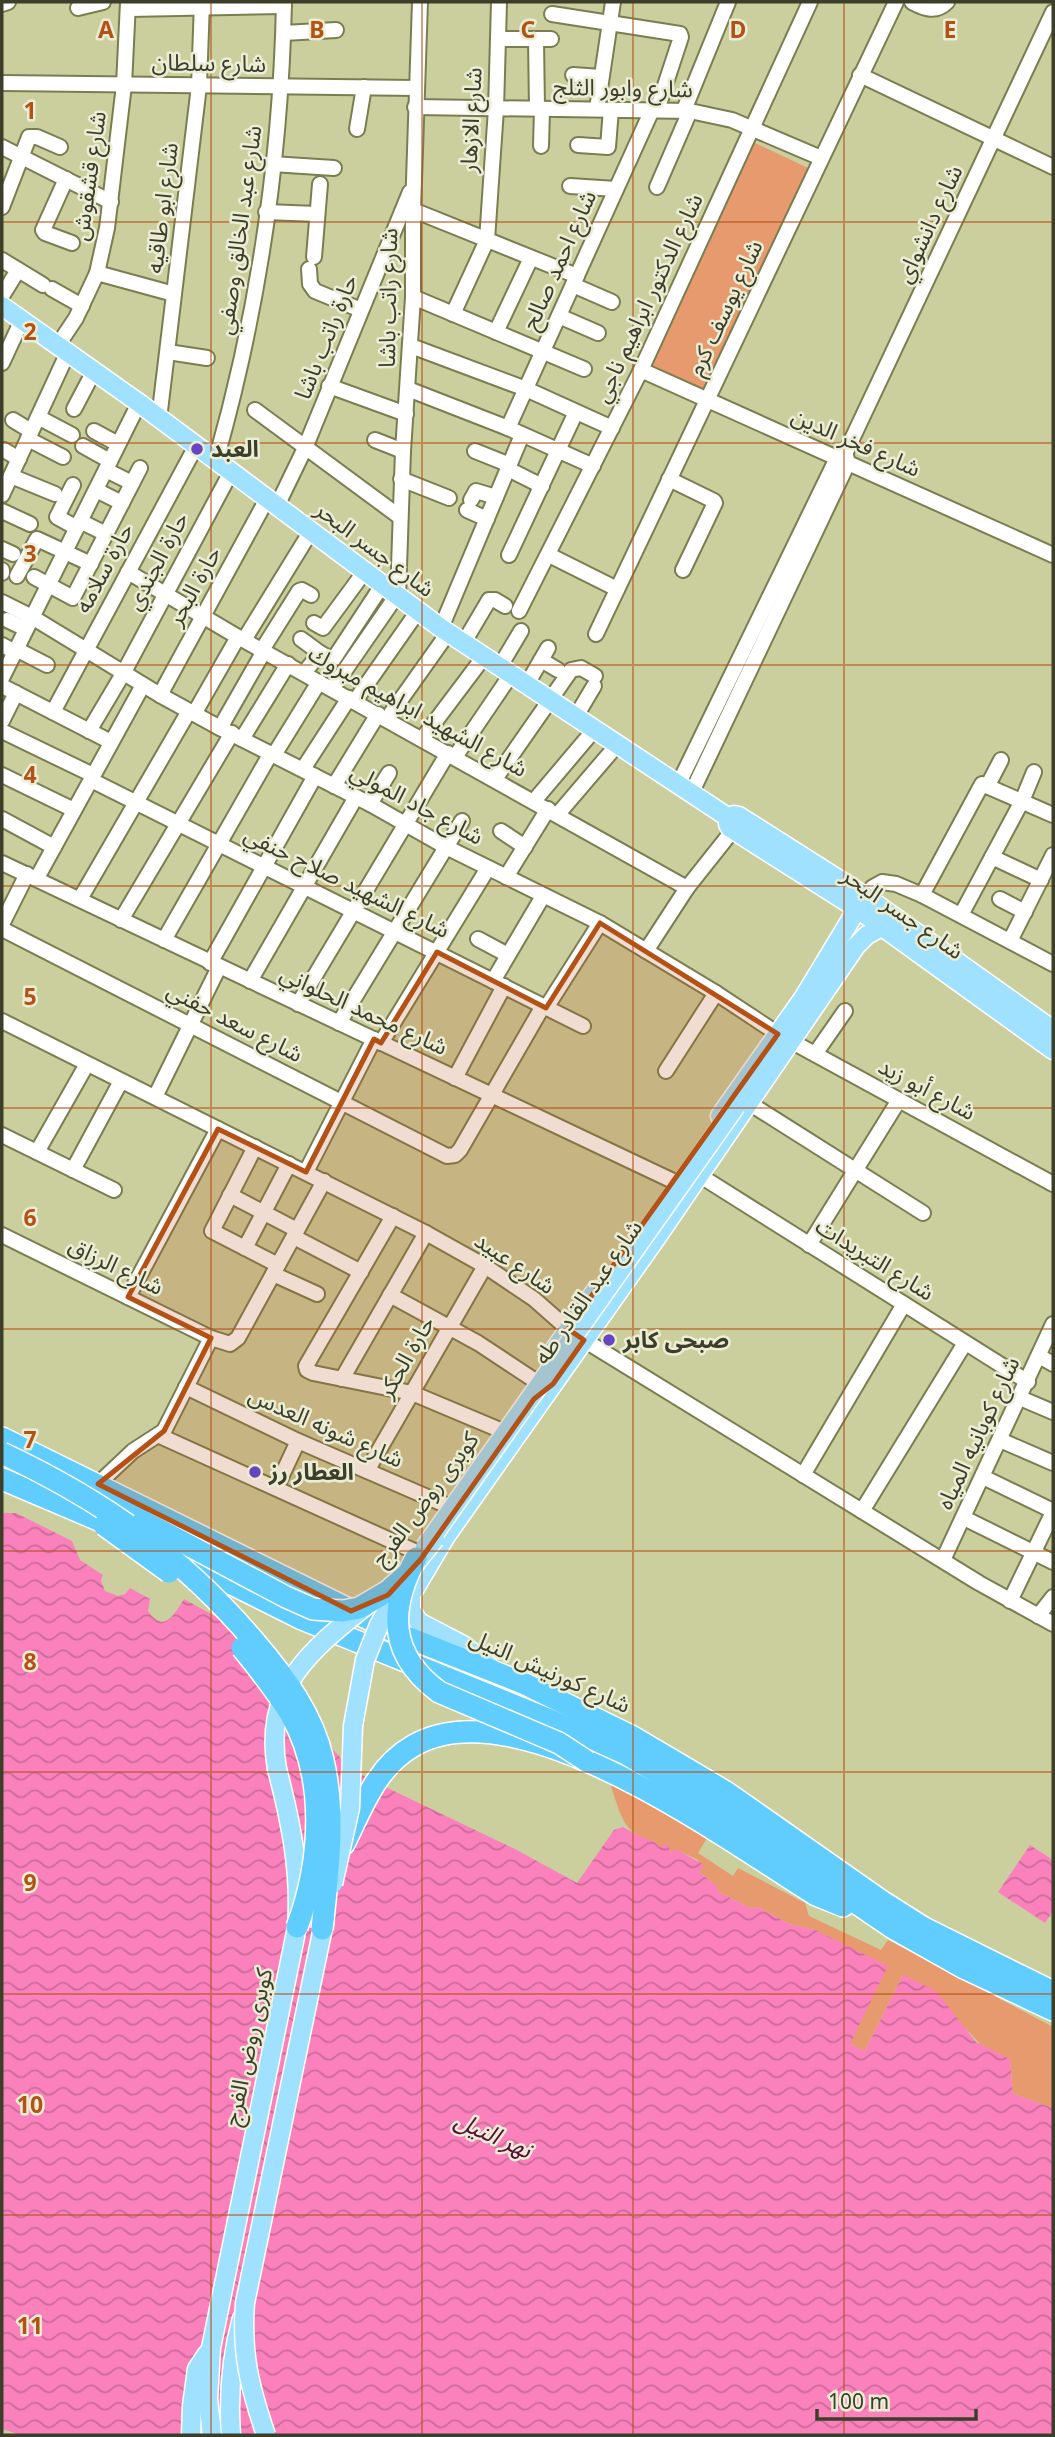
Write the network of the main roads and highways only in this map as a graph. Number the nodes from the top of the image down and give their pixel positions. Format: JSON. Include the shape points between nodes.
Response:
{"nodes":[{"id":1,"x":2,"y":306,"type":"edge"},
{"id":2,"x":860,"y":902,"type":"junction"},
{"id":3,"x":849,"y":925,"type":"junction"},
{"id":4,"x":883,"y":926,"type":"junction"},
{"id":5,"x":867,"y":935,"type":"junction"},
{"id":6,"x":1053,"y":1030,"type":"edge"},
{"id":7,"x":784,"y":1038,"type":"junction"},
{"id":8,"x":1053,"y":1050,"type":"edge"},
{"id":9,"x":751,"y":1074,"type":"junction"},
{"id":10,"x":743,"y":1104,"type":"junction"},
{"id":11,"x":553,"y":1384,"type":"junction"},
{"id":12,"x":2,"y":1438,"type":"edge"},
{"id":13,"x":2,"y":1453,"type":"edge"},
{"id":14,"x":2,"y":1466,"type":"edge"},
{"id":15,"x":2,"y":1479,"type":"edge"},
{"id":16,"x":412,"y":1561,"type":"junction"},
{"id":17,"x":339,"y":1605,"type":"junction"},
{"id":18,"x":495,"y":1672,"type":"junction"},
{"id":19,"x":588,"y":1762,"type":"junction"},
{"id":20,"x":343,"y":1846,"type":"junction"},
{"id":21,"x":870,"y":1913,"type":"junction"},
{"id":22,"x":297,"y":1927,"type":"junction"},
{"id":23,"x":322,"y":1929,"type":"junction"},
{"id":24,"x":1053,"y":1992,"type":"edge"},
{"id":25,"x":1053,"y":2010,"type":"edge"},
{"id":26,"x":245,"y":2303,"type":"junction"},
{"id":27,"x":211,"y":2348,"type":"junction"},
{"id":28,"x":191,"y":2435,"type":"edge"},
{"id":29,"x":212,"y":2435,"type":"edge"},
{"id":30,"x":231,"y":2435,"type":"edge"},
{"id":31,"x":266,"y":2435,"type":"edge"}],
"edges":[{"from":1,"to":2,"type":"main road","name":"شارع جسر البحر","via":[[483,658],[731,824],[734,815],[739,816]]},
{"from":2,"to":3,"type":"main road","name":"شارع عبد القادر طه"},
{"from":2,"to":4,"type":"main road","name":"شارع جسر البحر"},
{"from":2,"to":6,"type":"main road","name":"شارع جسر البحر"},
{"from":3,"to":5,"type":"main road","via":[[860,927]]},
{"from":3,"to":7,"type":"main road","name":"شارع عبد القادر طه"},
{"from":4,"to":5,"type":"main road","name":"شارع عبد القادر طه"},
{"from":4,"to":8,"type":"main road","name":"شارع جسر البحر"},
{"from":5,"to":7,"type":"main road","name":"شارع عبد القادر طه"},
{"from":7,"to":9,"type":"main road","name":"شارع عبد القادر طه"},
{"from":7,"to":10,"type":"main road","name":"شارع عبد القادر طه"},
{"from":9,"to":10,"type":"main road","name":"كوبرى روض الفرج"},
{"from":9,"to":16,"type":"main road","name":"شارع عبد القادر طه","via":[[568,1329]]},
{"from":10,"to":11,"type":"main road","name":"شارع عبد القادر طه"},
{"from":10,"to":16,"type":"main road","name":"كوبرى روض الفرج","bridge":true},
{"from":11,"to":16,"type":"main road","name":"كوبرى روض الفرج","bridge":true,"via":[[534,1399],[435,1539]]},
{"from":11,"to":18,"type":"main road","name":"شارع عبد القادر طه","via":[[446,1535],[411,1595],[411,1610],[419,1622],[463,1645]]},
{"from":12,"to":17,"type":"highway","name":"شارع كورنيش النيل"},
{"from":13,"to":23,"type":"highway","bridge":true,"via":[[150,1539],[220,1602],[291,1687],[318,1743],[328,1786],[331,1842]]},
{"from":14,"to":16,"type":"highway","bridge":true,"via":[[50,1475],[313,1609],[359,1608],[388,1591]]},
{"from":14,"to":22,"type":"highway","bridge":true,"via":[[60,1496],[186,1587],[290,1714],[311,1774],[317,1836],[307,1901]]},
{"from":15,"to":21,"type":"highway","name":"شارع كورنيش النيل","via":[[114,1526],[302,1619],[626,1754],[716,1808]]},
{"from":16,"to":17,"type":"main road","name":"شارع عبد القادر طه","via":[[373,1592]]},
{"from":16,"to":19,"type":"highway","bridge":true,"via":[[397,1618],[404,1653],[413,1668],[439,1692],[559,1743]]},
{"from":16,"to":20,"type":"main road","name":"كوبرى روض الفرج","bridge":true,"via":[[379,1625],[362,1671],[355,1703],[350,1808]]},
{"from":16,"to":22,"type":"main road","name":"كوبرى روض الفرج","bridge":true,"via":[[390,1586],[300,1664],[276,1714],[274,1751],[297,1860]]},
{"from":17,"to":18,"type":"highway","name":"شارع كورنيش النيل"},
{"from":18,"to":24,"type":"highway","name":"شارع كورنيش النيل","via":[[680,1763],[903,1916]]},
{"from":19,"to":20,"type":"highway","bridge":true,"via":[[491,1733],[461,1731],[432,1737],[414,1745],[384,1770]]},
{"from":19,"to":21,"type":"highway","via":[[666,1801],[816,1895]]},
{"from":20,"to":23,"type":"main road","name":"كوبرى روض الفرج","bridge":true},
{"from":21,"to":25,"type":"highway","name":"شارع كورنيش النيل","via":[[964,1968]]},
{"from":22,"to":27,"type":"main road","name":"كوبرى روض الفرج"},
{"from":23,"to":26,"type":"main road","name":"كوبرى روض الفرج","bridge":true},
{"from":26,"to":30,"type":"main road","bridge":true,"via":[[230,2373]]},
{"from":26,"to":31,"type":"main road","name":"كوبرى روض الفرج","bridge":true,"via":[[248,2378]]},
{"from":27,"to":28,"type":"main road","via":[[197,2369]]},
{"from":27,"to":29,"type":"main road","name":"كوبرى روض الفرج","via":[[208,2399]]}]}
